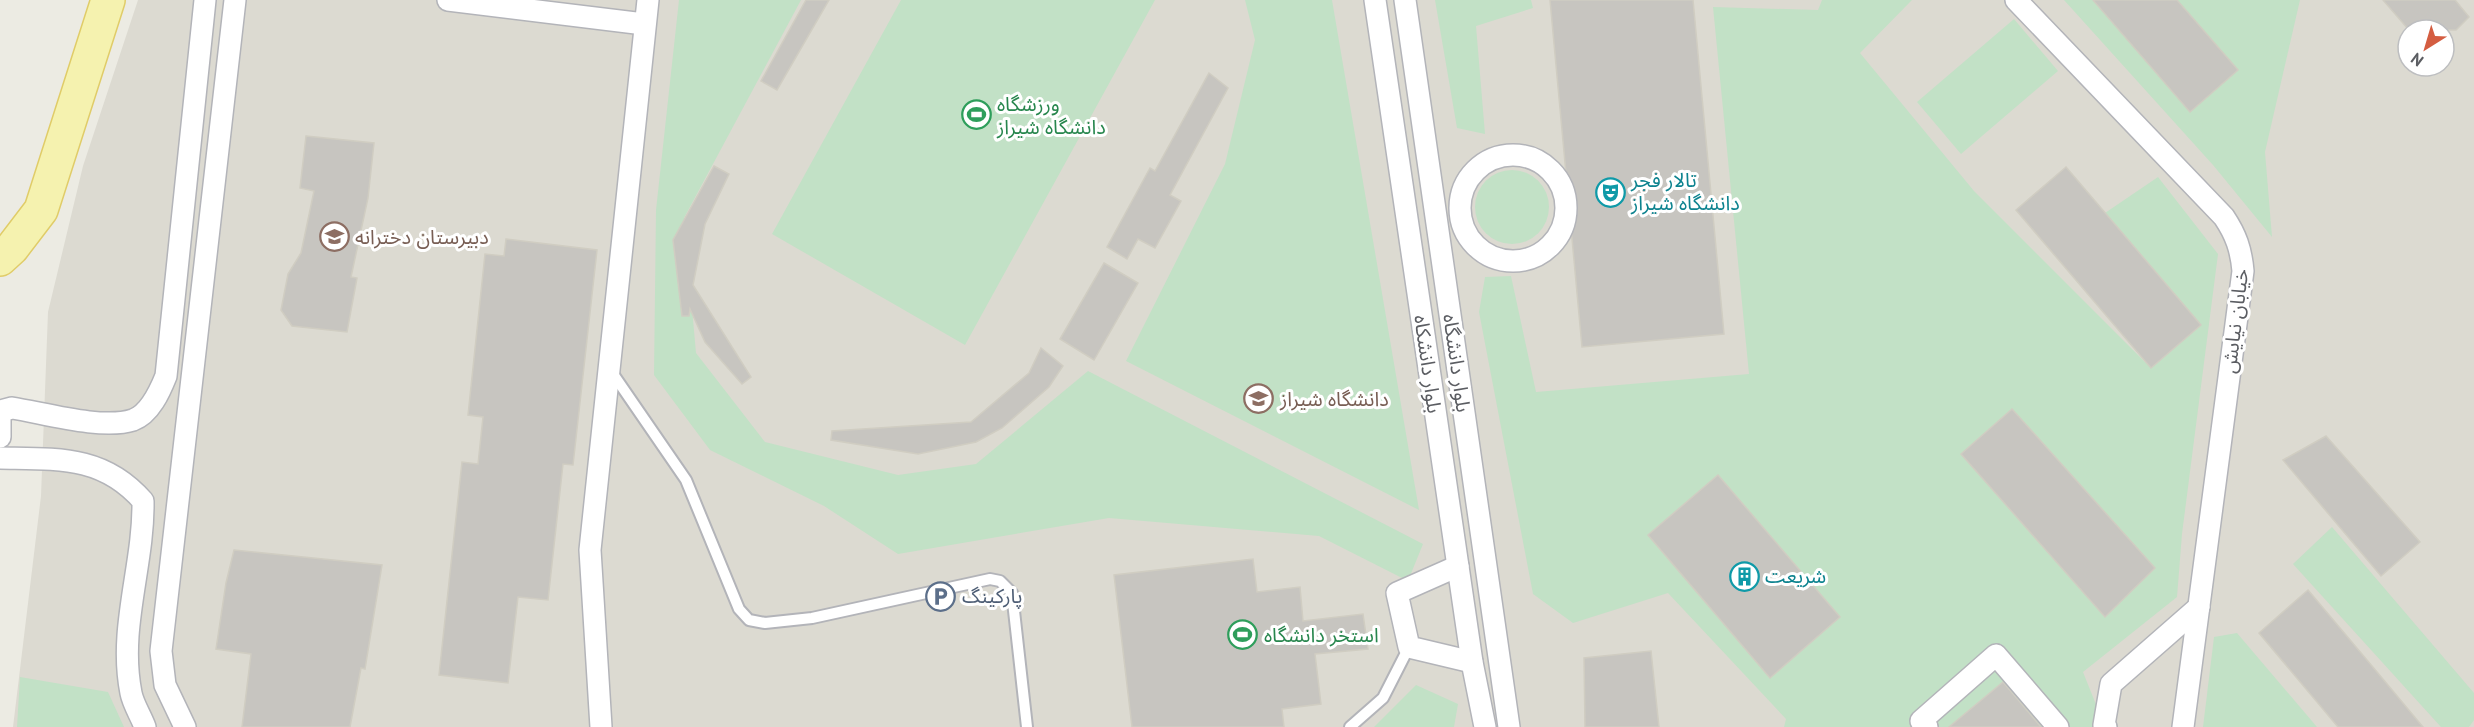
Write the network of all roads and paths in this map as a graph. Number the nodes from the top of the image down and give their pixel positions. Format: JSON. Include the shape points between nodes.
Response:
{"nodes":[{"id":1,"x":108,"y":0,"type":"edge"},
{"id":2,"x":206,"y":0,"type":"edge"},
{"id":3,"x":235,"y":0,"type":"edge"},
{"id":4,"x":448,"y":0,"type":"edge"},
{"id":5,"x":648,"y":0,"type":"edge"},
{"id":6,"x":1375,"y":0,"type":"edge"},
{"id":7,"x":1404,"y":0,"type":"edge"},
{"id":8,"x":2016,"y":0,"type":"edge"},
{"id":9,"x":644,"y":24,"type":"junction"},
{"id":10,"x":1508,"y":155,"type":"joint"},
{"id":11,"x":0,"y":259,"type":"edge"},
{"id":12,"x":608,"y":366,"type":"junction"},
{"id":13,"x":0,"y":411,"type":"edge"},
{"id":14,"x":0,"y":418,"type":"edge"},
{"id":15,"x":0,"y":436,"type":"edge"},
{"id":16,"x":0,"y":458,"type":"edge"},
{"id":17,"x":1458,"y":566,"type":"junction"},
{"id":18,"x":2199,"y":607,"type":"junction"},
{"id":19,"x":1409,"y":647,"type":"junction"},
{"id":20,"x":1472,"y":662,"type":"junction"},
{"id":21,"x":2103,"y":726,"type":"edge"},
{"id":22,"x":145,"y":727,"type":"edge"},
{"id":23,"x":185,"y":727,"type":"edge"},
{"id":24,"x":601,"y":727,"type":"edge"},
{"id":25,"x":1027,"y":727,"type":"edge"},
{"id":26,"x":1350,"y":727,"type":"edge"},
{"id":27,"x":1485,"y":727,"type":"edge"},
{"id":28,"x":1509,"y":727,"type":"edge"},
{"id":29,"x":1927,"y":727,"type":"edge"},
{"id":30,"x":2058,"y":727,"type":"edge"},
{"id":31,"x":2183,"y":727,"type":"edge"}],
"edges":[{"from":1,"to":11,"type":"main road","via":[[41,210]]},
{"from":2,"to":13,"type":"street","via":[[166,376],[158,395],[134,419],[117,422],[94,422],[12,408]]},
{"from":3,"to":23,"type":"street","via":[[161,651],[165,685]]},
{"from":4,"to":9,"type":"street"},
{"from":5,"to":9,"type":"street"},
{"from":6,"to":17,"type":"street","name":"بلوار دانشکاه"},
{"from":7,"to":28,"type":"street","name":"بلوار دانشگاه"},
{"from":8,"to":18,"type":"street","name":"خیابان نیایش","via":[[2224,217],[2242,252],[2243,271]]},
{"from":9,"to":12,"type":"street"},
{"from":10,"to":10,"type":"street","via":[[1491,159],[1466,181],[1459,213],[1464,231],[1475,246],[1509,262],[1527,260],[1544,252],[1557,239],[1565,222],[1566,203],[1562,187],[1540,162]]},
{"from":12,"to":24,"type":"street","via":[[590,550]]},
{"from":12,"to":25,"type":"lane","via":[[686,480],[739,609],[749,620],[765,623],[812,618],[990,579],[1000,581],[1012,593]]},
{"from":14,"to":15,"type":"street"},
{"from":16,"to":22,"type":"street","via":[[75,460],[112,473],[143,501],[144,535],[126,644],[131,695]]},
{"from":17,"to":19,"type":"street","via":[[1398,593]]},
{"from":17,"to":20,"type":"street","name":"بلوار دانشکاه"},
{"from":18,"to":21,"type":"street","via":[[2111,684]]},
{"from":18,"to":31,"type":"street","name":"خیابان نیایش"},
{"from":19,"to":20,"type":"street"},
{"from":19,"to":26,"type":"lane","via":[[1383,698]]},
{"from":20,"to":27,"type":"street","name":"بلوار دانشکاه"},
{"from":29,"to":30,"type":"street","via":[[1921,721],[1996,655]]}]}
